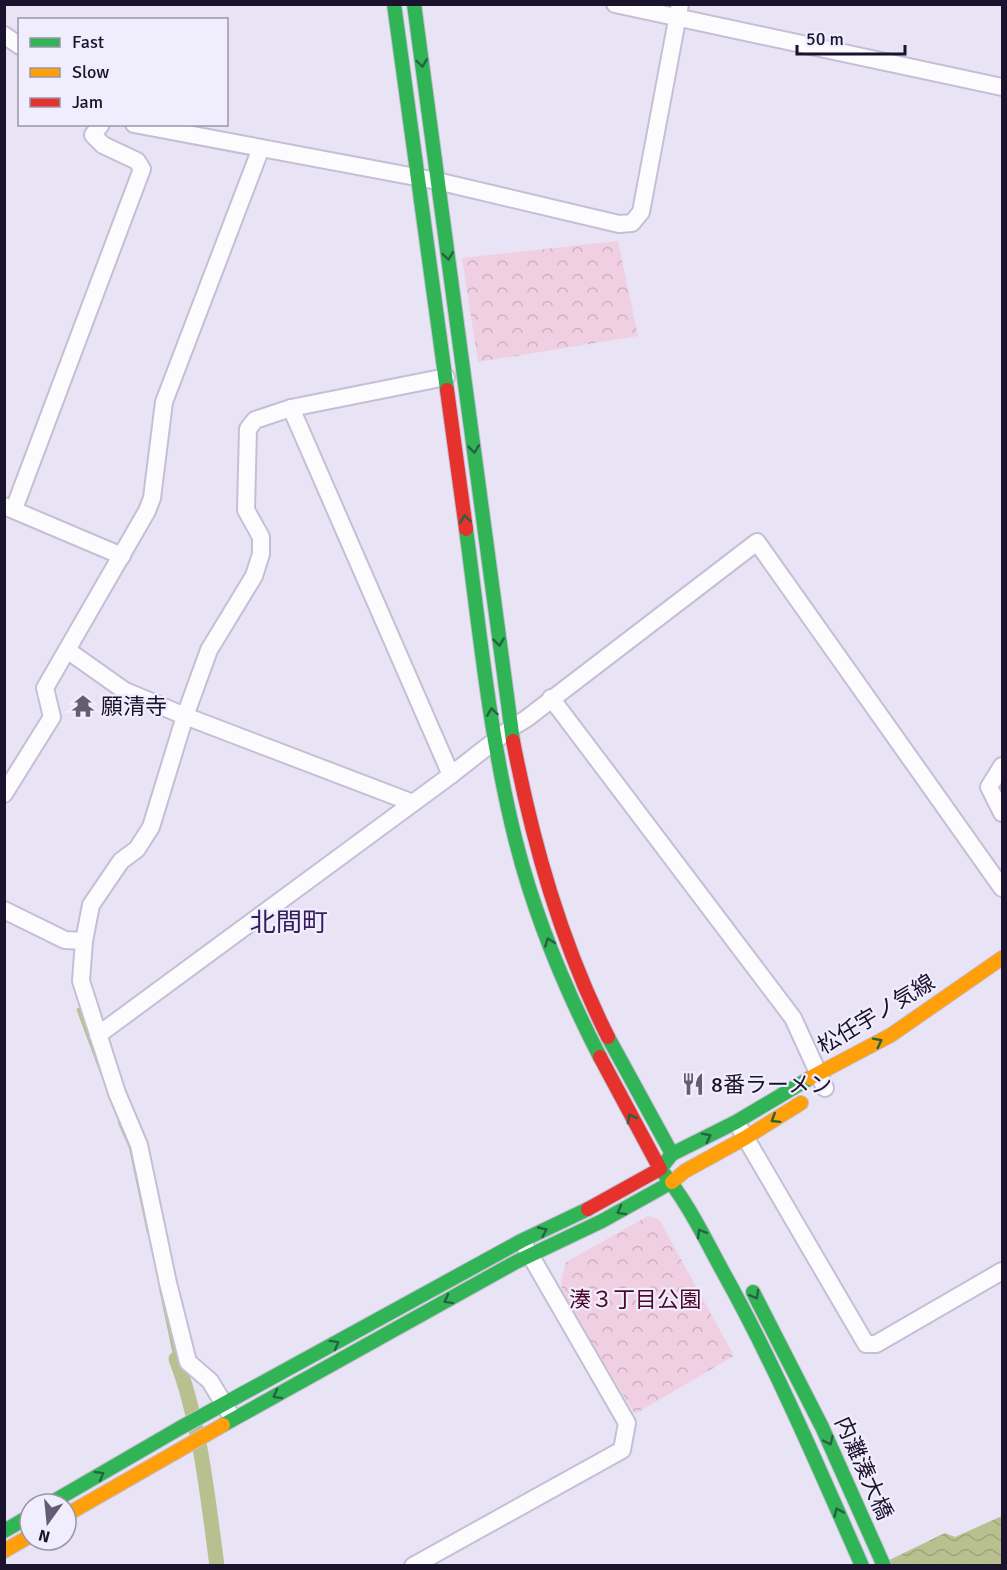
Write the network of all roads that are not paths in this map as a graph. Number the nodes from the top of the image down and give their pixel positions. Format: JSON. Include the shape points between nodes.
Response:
{"nodes":[{"id":1,"x":394,"y":4,"type":"edge"},
{"id":2,"x":414,"y":4,"type":"edge"},
{"id":3,"x":615,"y":4,"type":"edge"},
{"id":4,"x":679,"y":11,"type":"edge"},
{"id":5,"x":4,"y":35,"type":"edge"},
{"id":6,"x":18,"y":45,"type":"edge"},
{"id":7,"x":1002,"y":87,"type":"edge"},
{"id":8,"x":99,"y":126,"type":"edge"},
{"id":9,"x":145,"y":126,"type":"edge"},
{"id":10,"x":261,"y":148,"type":"junction"},
{"id":11,"x":418,"y":177,"type":"junction"},
{"id":12,"x":437,"y":181,"type":"junction"},
{"id":13,"x":446,"y":377,"type":"junction"},
{"id":14,"x":291,"y":408,"type":"junction"},
{"id":15,"x":9,"y":507,"type":"edge"},
{"id":16,"x":122,"y":556,"type":"junction"},
{"id":17,"x":67,"y":650,"type":"junction"},
{"id":18,"x":551,"y":698,"type":"junction"},
{"id":19,"x":185,"y":716,"type":"junction"},
{"id":20,"x":511,"y":728,"type":"junction"},
{"id":21,"x":495,"y":740,"type":"junction"},
{"id":22,"x":1002,"y":766,"type":"edge"},
{"id":23,"x":451,"y":775,"type":"junction"},
{"id":24,"x":4,"y":794,"type":"edge"},
{"id":25,"x":413,"y":803,"type":"junction"},
{"id":26,"x":1002,"y":813,"type":"edge"},
{"id":27,"x":1002,"y":888,"type":"edge"},
{"id":28,"x":4,"y":910,"type":"edge"},
{"id":29,"x":84,"y":941,"type":"junction"},
{"id":30,"x":1002,"y":958,"type":"edge"},
{"id":31,"x":98,"y":1035,"type":"junction"},
{"id":32,"x":826,"y":1081,"type":"junction"},
{"id":33,"x":736,"y":1122,"type":"junction"},
{"id":34,"x":745,"y":1138,"type":"junction"},
{"id":35,"x":672,"y":1154,"type":"junction"},
{"id":36,"x":660,"y":1169,"type":"junction"},
{"id":37,"x":685,"y":1171,"type":"junction"},
{"id":38,"x":672,"y":1182,"type":"junction"},
{"id":39,"x":694,"y":1187,"type":"dead end"},
{"id":40,"x":521,"y":1241,"type":"junction"},
{"id":41,"x":531,"y":1256,"type":"junction"},
{"id":42,"x":1002,"y":1271,"type":"edge"},
{"id":43,"x":745,"y":1277,"type":"dead end"},
{"id":44,"x":217,"y":1408,"type":"junction"},
{"id":45,"x":233,"y":1420,"type":"junction"},
{"id":46,"x":70,"y":1492,"type":"edge"},
{"id":47,"x":78,"y":1508,"type":"edge"},
{"id":48,"x":18,"y":1523,"type":"edge"},
{"id":49,"x":4,"y":1531,"type":"edge"},
{"id":50,"x":18,"y":1543,"type":"edge"},
{"id":51,"x":4,"y":1551,"type":"edge"},
{"id":52,"x":413,"y":1566,"type":"edge"},
{"id":53,"x":862,"y":1566,"type":"edge"},
{"id":54,"x":884,"y":1566,"type":"edge"}],
"edges":[{"from":1,"to":11,"type":"street"},
{"from":2,"to":12,"type":"street","one_way":true},
{"from":3,"to":4,"type":"street"},
{"from":4,"to":7,"type":"street"},
{"from":4,"to":12,"type":"street","via":[[641,212],[632,223],[619,224]]},
{"from":5,"to":6,"type":"street"},
{"from":8,"to":15,"type":"street","via":[[93,135],[103,145],[137,161],[142,169]]},
{"from":9,"to":10,"type":"street"},
{"from":10,"to":11,"type":"street"},
{"from":10,"to":16,"type":"street","via":[[164,402],[152,498]]},
{"from":11,"to":12,"type":"street"},
{"from":11,"to":13,"type":"street"},
{"from":12,"to":20,"type":"street","one_way":true},
{"from":13,"to":14,"type":"street"},
{"from":21,"to":13,"type":"street","one_way":true},
{"from":14,"to":19,"type":"street","via":[[255,420],[248,429],[246,510],[261,537],[261,554],[254,576],[209,650]]},
{"from":14,"to":23,"type":"street"},
{"from":15,"to":16,"type":"street"},
{"from":16,"to":17,"type":"street"},
{"from":17,"to":19,"type":"street","via":[[125,691]]},
{"from":17,"to":24,"type":"street","via":[[45,688],[52,717]]},
{"from":18,"to":20,"type":"street"},
{"from":18,"to":27,"type":"street","via":[[757,542]]},
{"from":18,"to":32,"type":"street","via":[[793,1018]]},
{"from":19,"to":25,"type":"street"},
{"from":19,"to":29,"type":"street","via":[[151,827],[137,849],[121,861],[91,905]]},
{"from":20,"to":21,"type":"street"},
{"from":20,"to":35,"type":"street","via":[[528,817],[548,890],[572,955],[635,1093]]},
{"from":21,"to":23,"type":"street"},
{"from":36,"to":21,"type":"street","one_way":true,"via":[[580,1018],[542,924],[524,873]]},
{"from":22,"to":26,"type":"street","via":[[989,787]]},
{"from":23,"to":25,"type":"street"},
{"from":25,"to":31,"type":"street"},
{"from":28,"to":29,"type":"street","via":[[65,940]]},
{"from":29,"to":31,"type":"street","via":[[81,981]]},
{"from":32,"to":30,"type":"street","name":"松任宇ノ気線","one_way":true},
{"from":31,"to":44,"type":"street","via":[[139,1145],[188,1362],[210,1381]]},
{"from":32,"to":33,"type":"street","name":"松任宇ノ気線"},
{"from":32,"to":34,"type":"street","name":"松任宇ノ気線","one_way":true},
{"from":33,"to":34,"type":"street"},
{"from":35,"to":33,"type":"street","name":"松任宇ノ気線","one_way":true},
{"from":34,"to":37,"type":"street","name":"松任宇ノ気線"},
{"from":34,"to":42,"type":"street","via":[[866,1344],[876,1344]]},
{"from":35,"to":36,"type":"street","name":"松任宇ノ気線"},
{"from":35,"to":37,"type":"street"},
{"from":36,"to":38,"type":"street"},
{"from":40,"to":36,"type":"street","one_way":true,"via":[[570,1219]]},
{"from":37,"to":38,"type":"street","name":"松任宇ノ気線"},
{"from":37,"to":39,"type":"street"},
{"from":38,"to":41,"type":"street","name":"松任宇ノ気線","one_way":true},
{"from":53,"to":38,"type":"street","name":"内灘湊大橋","one_way":true,"via":[[769,1359]]},
{"from":40,"to":41,"type":"street"},
{"from":44,"to":40,"type":"street","one_way":true},
{"from":41,"to":45,"type":"street","name":"松任宇ノ気線","one_way":true},
{"from":41,"to":52,"type":"street","via":[[627,1423],[622,1450]]},
{"from":43,"to":54,"type":"street","name":"内灘湊大橋","one_way":true,"via":[[804,1388]]},
{"from":44,"to":45,"type":"street"},
{"from":46,"to":44,"type":"street","one_way":true},
{"from":45,"to":47,"type":"street","name":"松任宇ノ気線"},
{"from":48,"to":49,"type":"street"},
{"from":50,"to":51,"type":"street"}]}
